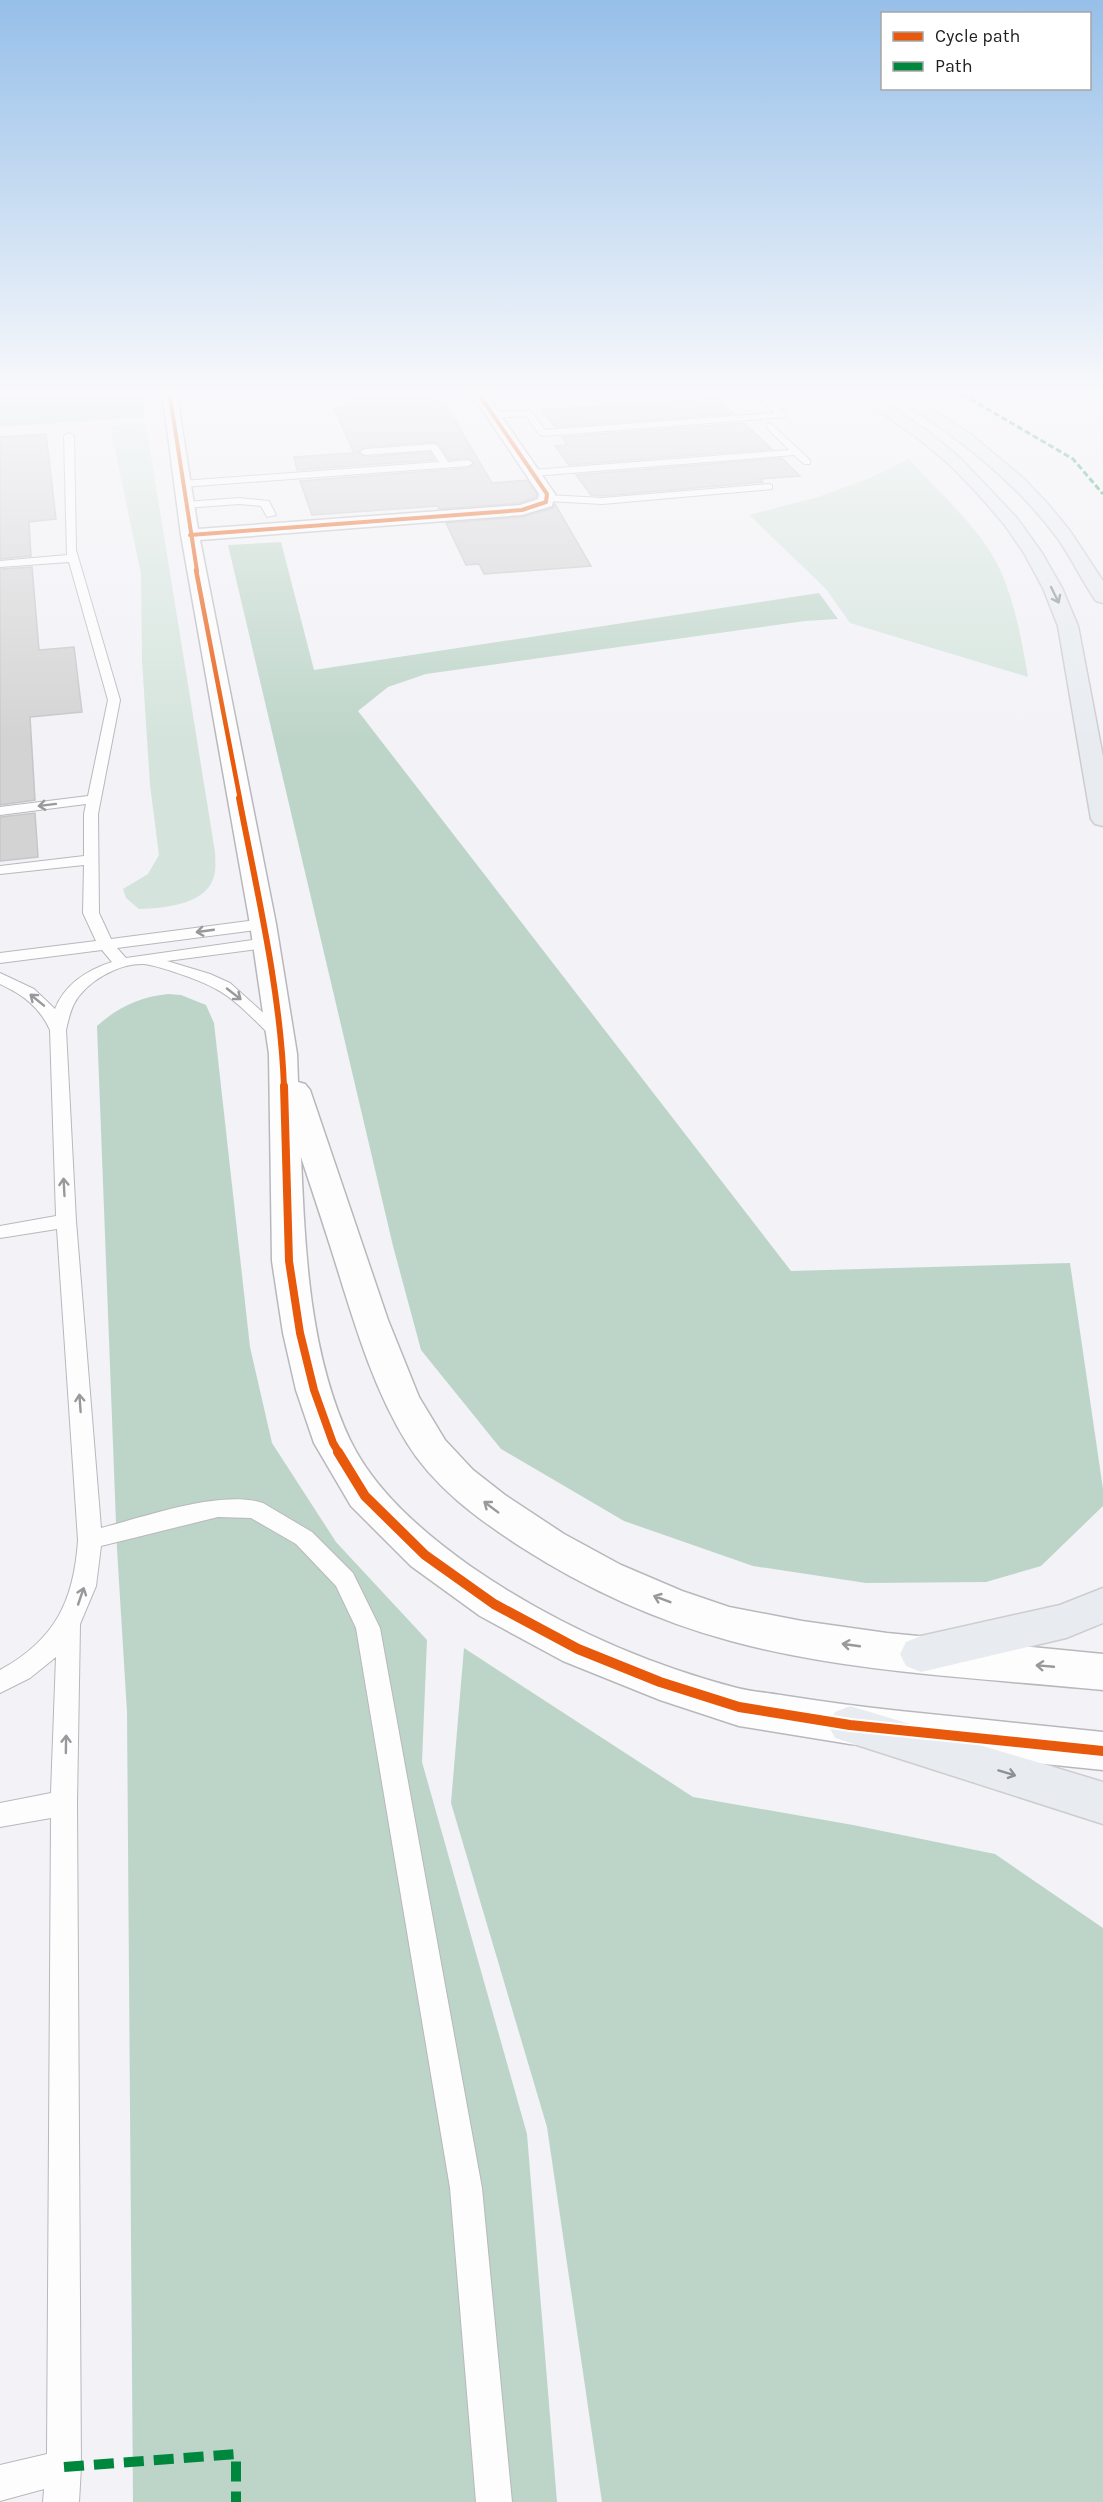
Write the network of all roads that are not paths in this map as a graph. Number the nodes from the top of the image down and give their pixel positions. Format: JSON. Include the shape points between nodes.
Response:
{"nodes":[{"id":1,"x":71,"y":507,"type":"edge"},
{"id":2,"x":186,"y":507,"type":"edge"},
{"id":3,"x":267,"y":507,"type":"edge"},
{"id":4,"x":532,"y":507,"type":"edge"},
{"id":5,"x":1001,"y":507,"type":"edge"},
{"id":6,"x":1042,"y":507,"type":"edge"},
{"id":7,"x":271,"y":515,"type":"dead end"},
{"id":8,"x":190,"y":535,"type":"junction"},
{"id":9,"x":73,"y":558,"type":"junction"},
{"id":10,"x":0,"y":564,"type":"edge"},
{"id":11,"x":1103,"y":597,"type":"edge"},
{"id":12,"x":94,"y":799,"type":"junction"},
{"id":13,"x":0,"y":811,"type":"edge"},
{"id":14,"x":1103,"y":819,"type":"edge"},
{"id":15,"x":91,"y":860,"type":"junction"},
{"id":16,"x":0,"y":870,"type":"edge"},
{"id":17,"x":264,"y":933,"type":"junction"},
{"id":18,"x":106,"y":945,"type":"junction"},
{"id":19,"x":0,"y":958,"type":"edge"},
{"id":20,"x":141,"y":960,"type":"junction"},
{"id":21,"x":122,"y":963,"type":"junction"},
{"id":22,"x":0,"y":978,"type":"edge"},
{"id":23,"x":57,"y":1030,"type":"junction"},
{"id":24,"x":282,"y":1045,"type":"junction"},
{"id":25,"x":66,"y":1221,"type":"junction"},
{"id":26,"x":0,"y":1232,"type":"edge"},
{"id":27,"x":90,"y":1540,"type":"junction"},
{"id":28,"x":1103,"y":1605,"type":"edge"},
{"id":29,"x":69,"y":1626,"type":"junction"},
{"id":30,"x":921,"y":1654,"type":"junction"},
{"id":31,"x":1103,"y":1672,"type":"edge"},
{"id":32,"x":0,"y":1682,"type":"edge"},
{"id":33,"x":850,"y":1725,"type":"junction"},
{"id":34,"x":1103,"y":1751,"type":"edge"},
{"id":35,"x":64,"y":1803,"type":"junction"},
{"id":36,"x":1103,"y":1804,"type":"edge"},
{"id":37,"x":0,"y":1815,"type":"edge"},
{"id":38,"x":64,"y":2467,"type":"junction"},
{"id":39,"x":0,"y":2483,"type":"edge"},
{"id":40,"x":61,"y":2502,"type":"edge"},
{"id":41,"x":494,"y":2502,"type":"edge"}],
"edges":[{"from":1,"to":9,"type":"lane"},
{"from":2,"to":8,"type":"street"},
{"from":3,"to":7,"type":"lane"},
{"from":4,"to":8,"type":"street"},
{"from":5,"to":14,"type":"main road","one_way":true,"via":[[1034,553],[1068,626]]},
{"from":6,"to":11,"type":"main road","via":[[1078,553]]},
{"from":8,"to":17,"type":"street"},
{"from":9,"to":10,"type":"lane"},
{"from":9,"to":12,"type":"lane","via":[[114,700]]},
{"from":12,"to":13,"type":"lane","one_way":true},
{"from":12,"to":15,"type":"lane"},
{"from":15,"to":16,"type":"lane"},
{"from":15,"to":18,"type":"lane","via":[[91,913]]},
{"from":17,"to":18,"type":"lane","one_way":true},
{"from":17,"to":20,"type":"lane"},
{"from":17,"to":24,"type":"street"},
{"from":18,"to":19,"type":"lane"},
{"from":18,"to":21,"type":"lane"},
{"from":20,"to":21,"type":"lane"},
{"from":20,"to":24,"type":"lane","one_way":true,"via":[[224,986]]},
{"from":21,"to":23,"type":"lane","via":[[102,970],[80,986],[66,1003]]},
{"from":23,"to":22,"type":"lane","one_way":true,"via":[[50,1012],[39,1000]]},
{"from":25,"to":23,"type":"lane","one_way":true},
{"from":30,"to":24,"type":"street","one_way":true,"via":[[757,1630],[692,1611],[611,1578],[549,1546],[489,1506],[438,1458],[411,1417],[370,1322]]},
{"from":24,"to":33,"type":"street","via":[[289,1261],[300,1333],[333,1443],[365,1496],[425,1554],[494,1604],[578,1649],[660,1682],[739,1707]]},
{"from":25,"to":26,"type":"lane"},
{"from":27,"to":25,"type":"lane","one_way":true},
{"from":29,"to":27,"type":"lane","one_way":true,"via":[[82,1597]]},
{"from":27,"to":41,"type":"lane","via":[[218,1508],[255,1509],[304,1538],[345,1580],[368,1628],[466,2188]]},
{"from":28,"to":30,"type":"main road","via":[[1065,1621]]},
{"from":29,"to":32,"type":"lane","via":[[39,1656]]},
{"from":35,"to":29,"type":"lane","one_way":true},
{"from":31,"to":30,"type":"street","one_way":true},
{"from":33,"to":34,"type":"street"},
{"from":33,"to":36,"type":"main road","one_way":true},
{"from":35,"to":37,"type":"lane"},
{"from":35,"to":38,"type":"lane"},
{"from":38,"to":39,"type":"lane"},
{"from":38,"to":40,"type":"lane"}]}
